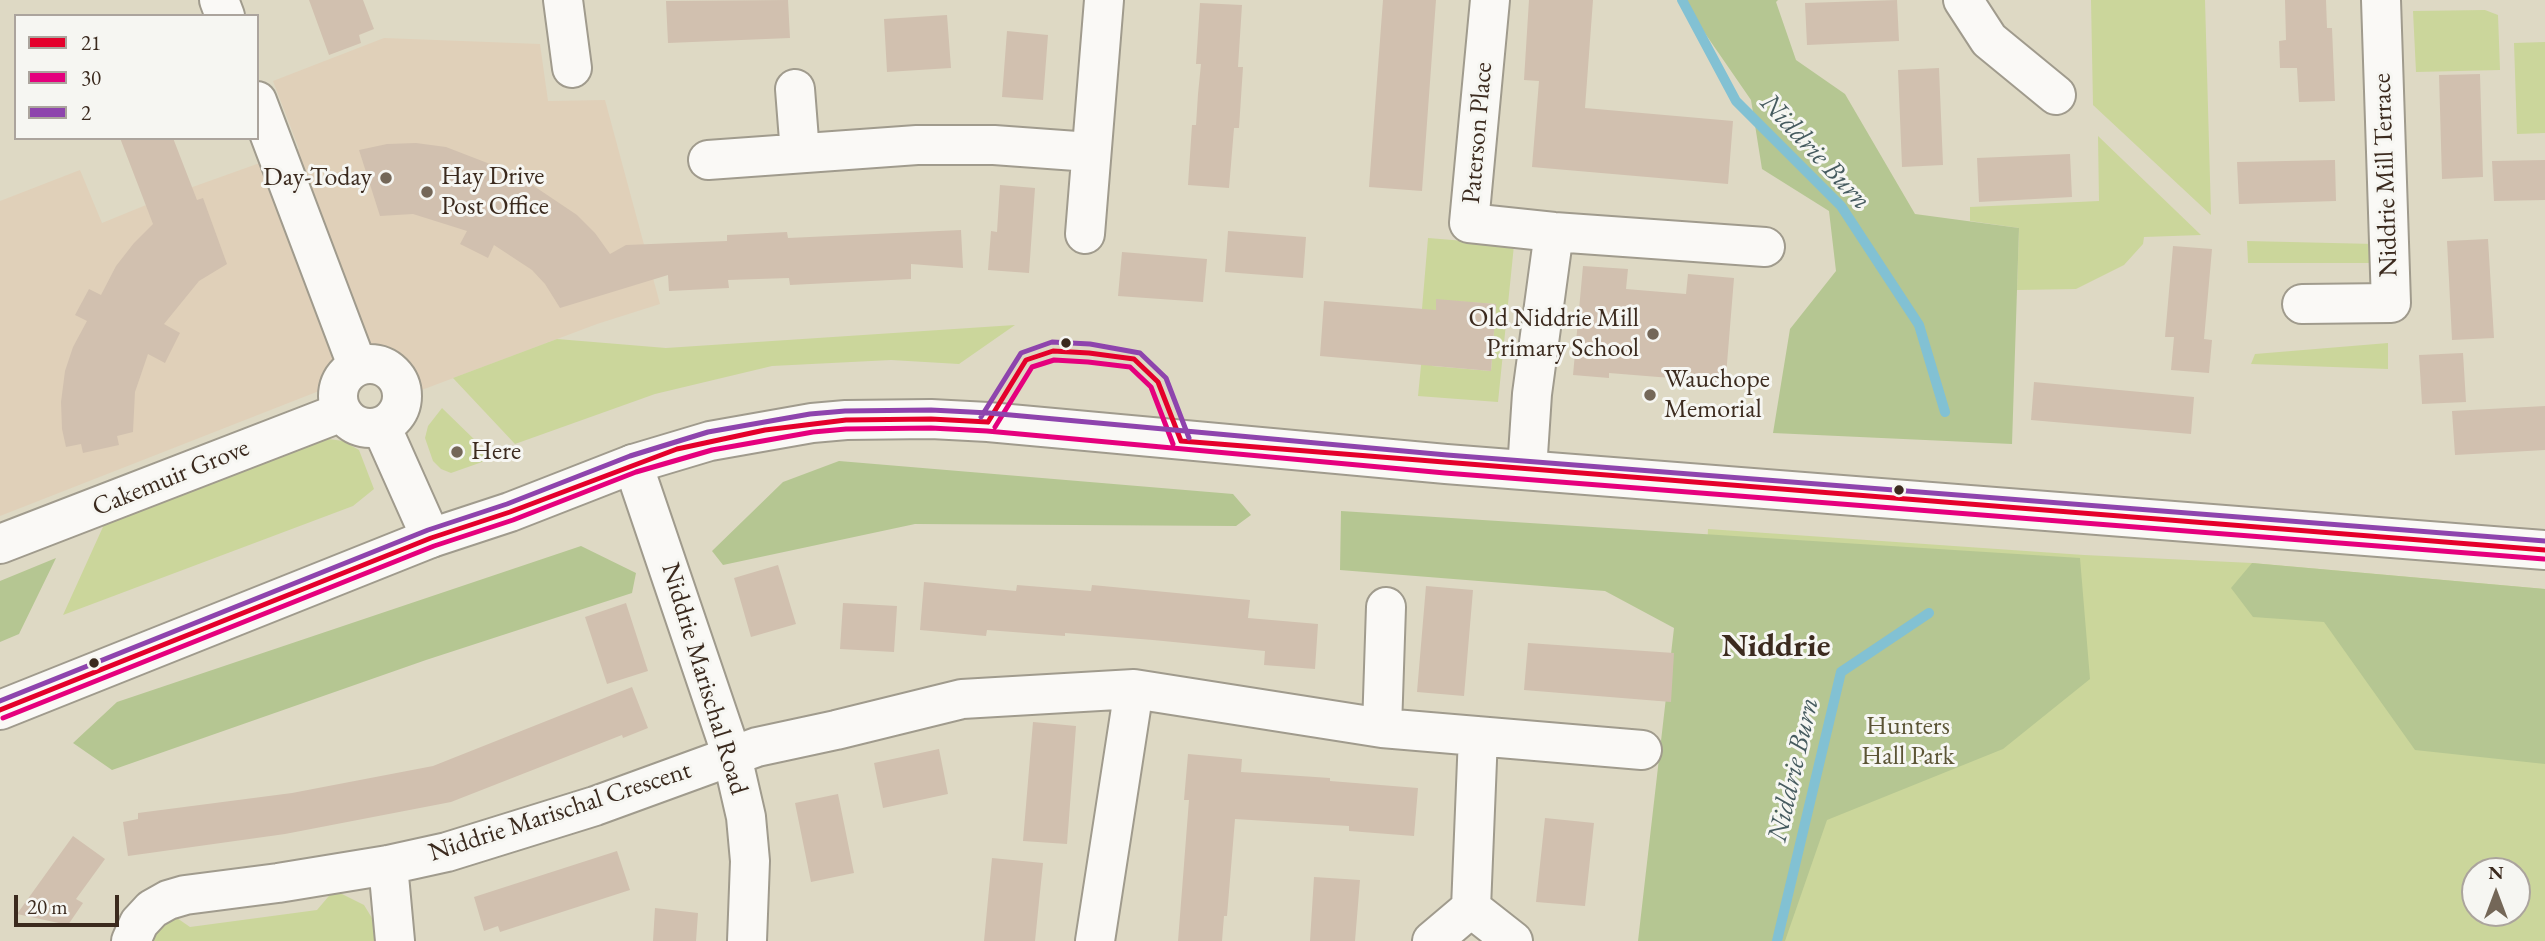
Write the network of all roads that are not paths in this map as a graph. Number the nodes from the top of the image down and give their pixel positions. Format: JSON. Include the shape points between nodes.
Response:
{"nodes":[{"id":1,"x":563,"y":0,"type":"edge"},
{"id":2,"x":1104,"y":0,"type":"edge"},
{"id":3,"x":1490,"y":0,"type":"edge"},
{"id":4,"x":1963,"y":0,"type":"edge"},
{"id":5,"x":2381,"y":0,"type":"edge"},
{"id":6,"x":572,"y":68,"type":"dead end"},
{"id":7,"x":795,"y":89,"type":"dead end"},
{"id":8,"x":2056,"y":95,"type":"dead end"},
{"id":9,"x":259,"y":107,"type":"edge"},
{"id":10,"x":1090,"y":152,"type":"junction"},
{"id":11,"x":800,"y":153,"type":"junction"},
{"id":12,"x":708,"y":160,"type":"dead end"},
{"id":13,"x":1554,"y":232,"type":"junction"},
{"id":14,"x":1085,"y":234,"type":"dead end"},
{"id":15,"x":1765,"y":247,"type":"dead end"},
{"id":16,"x":2302,"y":304,"type":"dead end"},
{"id":17,"x":357,"y":365,"type":"junction"},
{"id":18,"x":342,"y":412,"type":"junction"},
{"id":19,"x":381,"y":426,"type":"junction"},
{"id":20,"x":633,"y":464,"type":"junction"},
{"id":21,"x":1527,"y":470,"type":"junction"},
{"id":22,"x":431,"y":538,"type":"junction"},
{"id":23,"x":0,"y":544,"type":"edge"},
{"id":24,"x":2545,"y":551,"type":"edge"},
{"id":25,"x":1386,"y":607,"type":"dead end"},
{"id":26,"x":1134,"y":689,"type":"junction"},
{"id":27,"x":0,"y":710,"type":"edge"},
{"id":28,"x":1382,"y":728,"type":"junction"},
{"id":29,"x":1478,"y":736,"type":"junction"},
{"id":30,"x":1642,"y":750,"type":"dead end"},
{"id":31,"x":732,"y":756,"type":"junction"},
{"id":32,"x":388,"y":864,"type":"junction"},
{"id":33,"x":1471,"y":908,"type":"junction"},
{"id":34,"x":131,"y":941,"type":"edge"},
{"id":35,"x":395,"y":941,"type":"edge"},
{"id":36,"x":747,"y":941,"type":"edge"},
{"id":37,"x":1095,"y":941,"type":"edge"},
{"id":38,"x":1432,"y":941,"type":"edge"},
{"id":39,"x":1513,"y":941,"type":"edge"}],
"edges":[{"from":1,"to":6,"type":"street"},
{"from":2,"to":10,"type":"street"},
{"from":3,"to":13,"type":"street","name":"Paterson Place","via":[[1469,223]]},
{"from":4,"to":8,"type":"street","via":[[1989,40]]},
{"from":5,"to":16,"type":"street","name":"Niddrie Mill Terrace","via":[[2391,303]]},
{"from":7,"to":11,"type":"street"},
{"from":9,"to":17,"type":"street"},
{"from":10,"to":11,"type":"street","via":[[956,144]]},
{"from":10,"to":14,"type":"street"},
{"from":11,"to":12,"type":"street"},
{"from":13,"to":15,"type":"street","name":"Paterson Place"},
{"from":13,"to":21,"type":"street","via":[[1532,394]]},
{"from":17,"to":18,"type":"street","via":[[339,384]]},
{"from":17,"to":19,"type":"street","via":[[377,363],[400,383],[397,413]]},
{"from":18,"to":19,"type":"street","via":[[355,425]]},
{"from":18,"to":23,"type":"street","name":"Cakemuir Grove"},
{"from":19,"to":22,"type":"street"},
{"from":20,"to":21,"type":"street","via":[[710,441],[812,423],[931,419]]},
{"from":20,"to":22,"type":"street"},
{"from":20,"to":31,"type":"street","name":"Niddrie Marischal Road"},
{"from":21,"to":24,"type":"street"},
{"from":22,"to":27,"type":"street"},
{"from":25,"to":28,"type":"street"},
{"from":26,"to":28,"type":"street","name":"Niddrie Marischal Crescent"},
{"from":26,"to":31,"type":"street","name":"Niddrie Marischal Crescent","via":[[962,699]]},
{"from":26,"to":37,"type":"street"},
{"from":28,"to":29,"type":"street","name":"Niddrie Marischal Crescent"},
{"from":29,"to":30,"type":"street","name":"Niddrie Marischal Crescent"},
{"from":29,"to":33,"type":"street"},
{"from":31,"to":32,"type":"street","name":"Niddrie Marischal Crescent","via":[[505,835]]},
{"from":31,"to":36,"type":"street","name":"Niddrie Marischal Road","via":[[750,861]]},
{"from":32,"to":34,"type":"street","name":"Niddrie Marischal Crescent","via":[[168,900],[139,923]]},
{"from":32,"to":35,"type":"street"},
{"from":33,"to":38,"type":"street"},
{"from":33,"to":39,"type":"street"}]}
